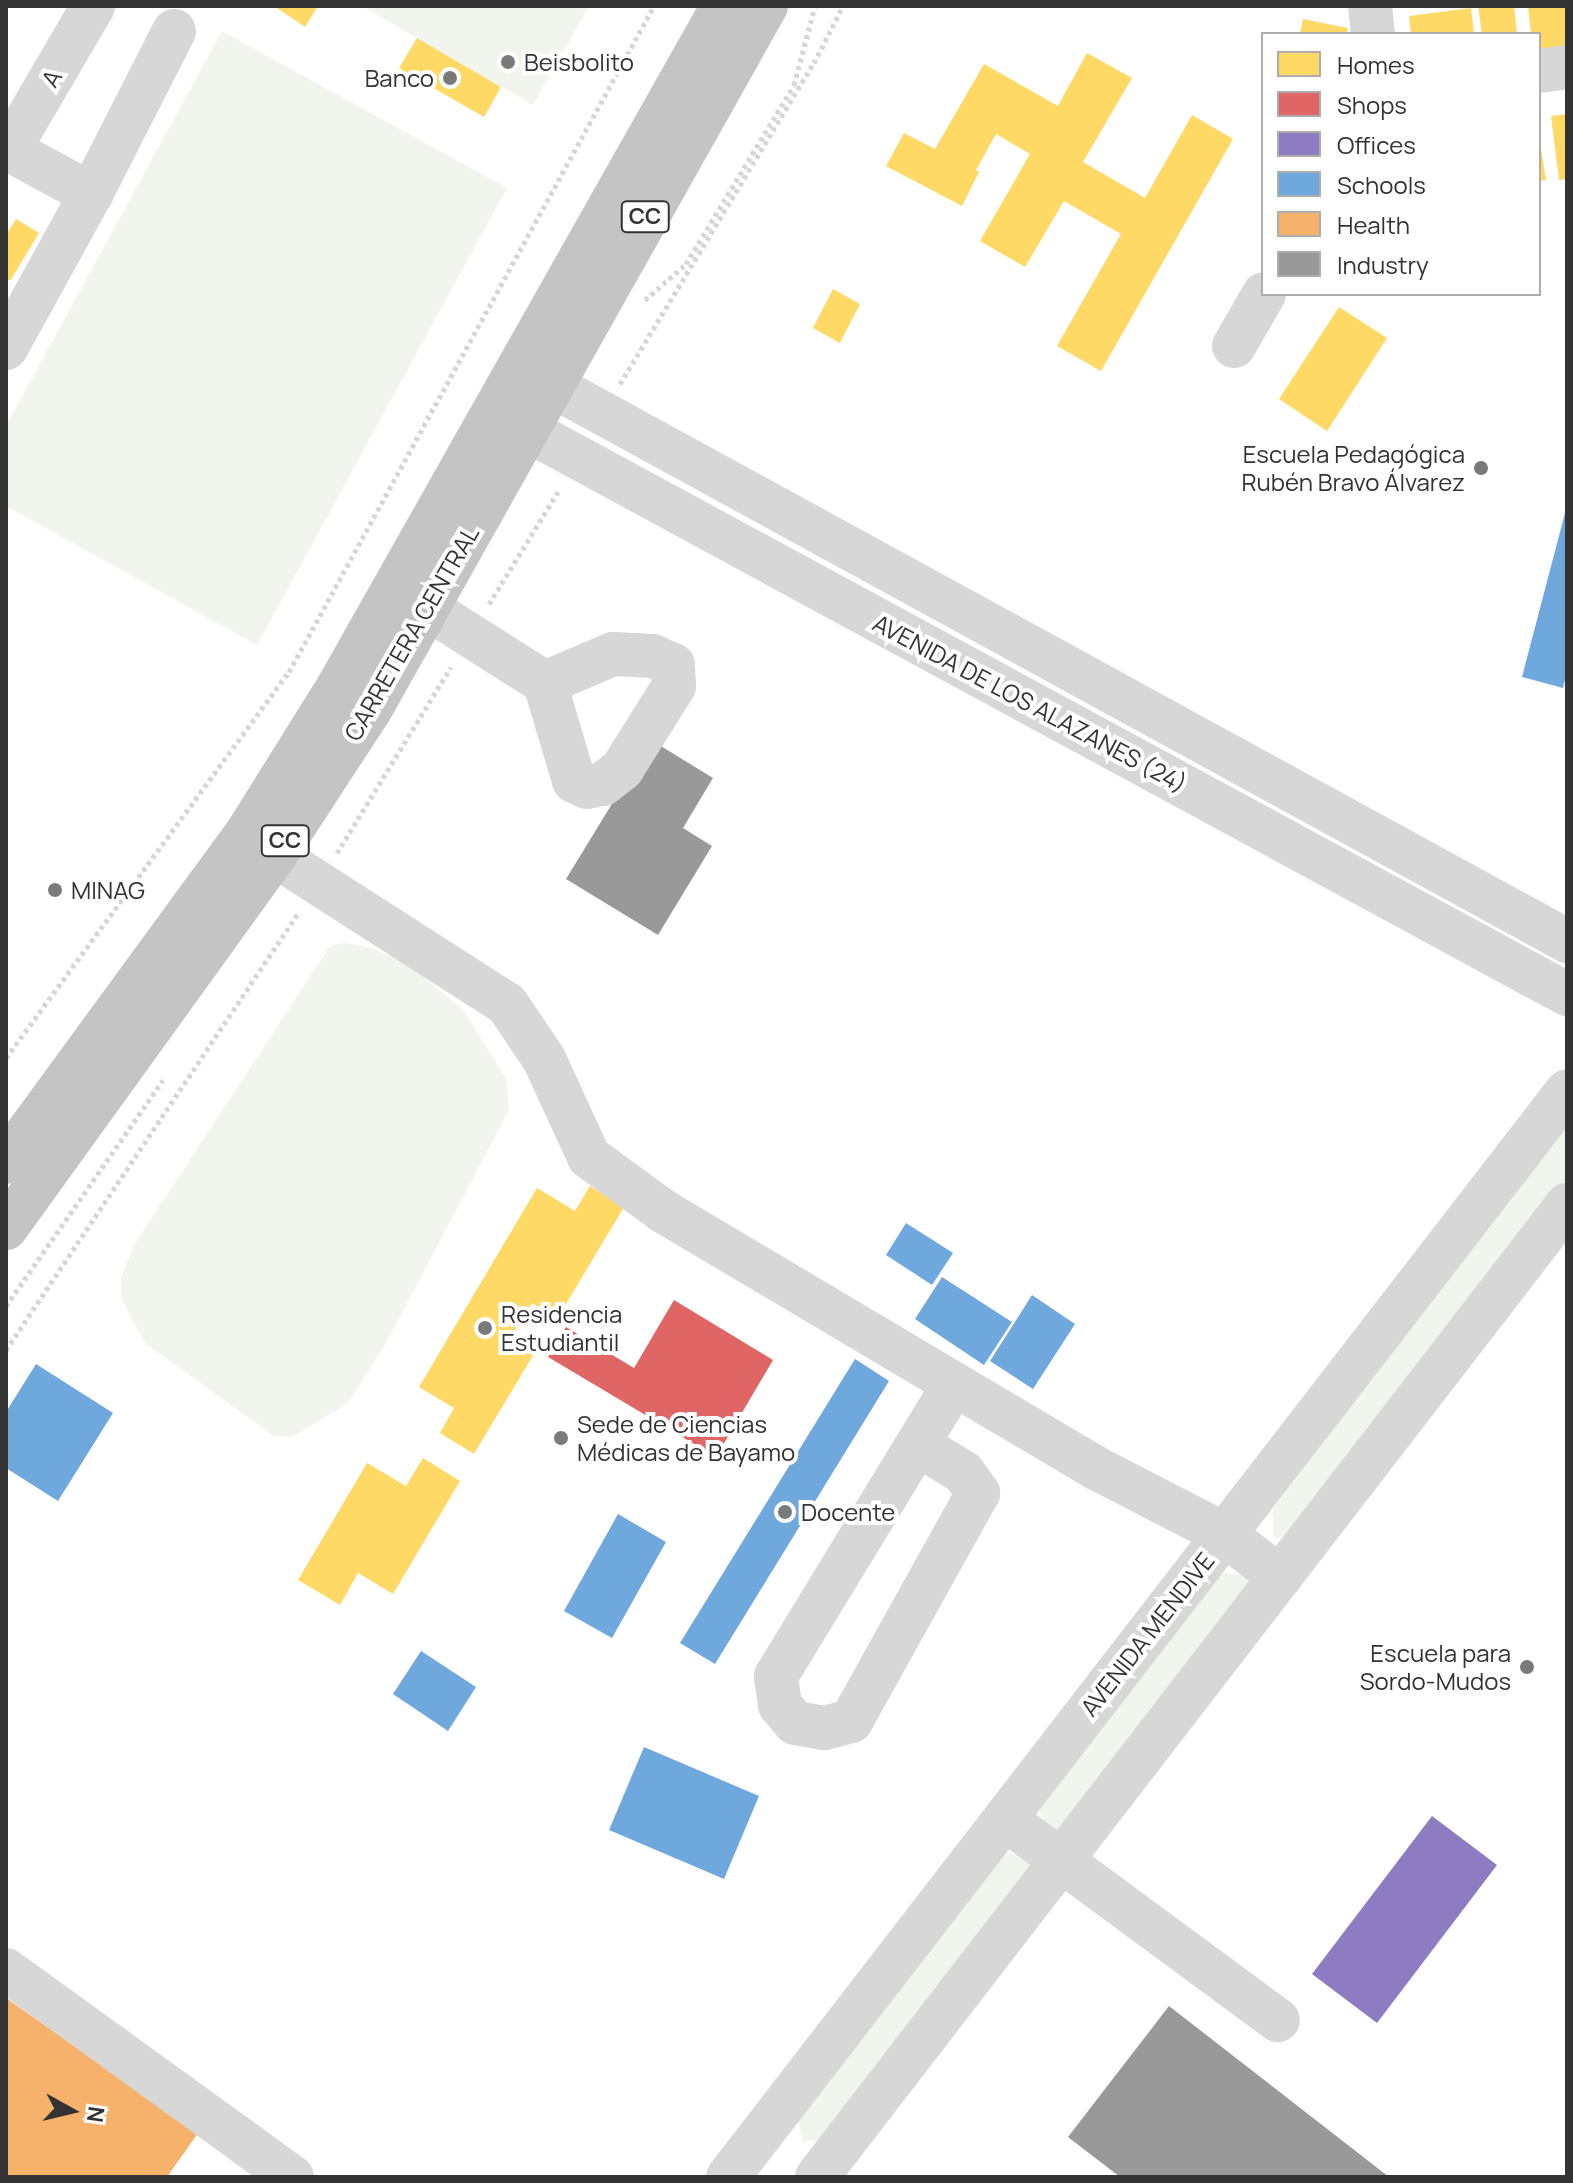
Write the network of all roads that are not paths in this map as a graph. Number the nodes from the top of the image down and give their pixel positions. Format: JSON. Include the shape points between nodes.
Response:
{"nodes":[{"id":1,"x":93,"y":6,"type":"edge"},
{"id":2,"x":723,"y":6,"type":"edge"},
{"id":3,"x":766,"y":6,"type":"edge"},
{"id":4,"x":1370,"y":6,"type":"edge"},
{"id":5,"x":174,"y":31,"type":"dead end"},
{"id":6,"x":1373,"y":32,"type":"edge"},
{"id":7,"x":1567,"y":67,"type":"edge"},
{"id":8,"x":1541,"y":71,"type":"edge"},
{"id":9,"x":8,"y":149,"type":"edge"},
{"id":10,"x":91,"y":194,"type":"junction"},
{"id":11,"x":1263,"y":296,"type":"edge"},
{"id":12,"x":1234,"y":346,"type":"dead end"},
{"id":13,"x":6,"y":348,"type":"edge"},
{"id":14,"x":536,"y":377,"type":"junction"},
{"id":15,"x":510,"y":421,"type":"junction"},
{"id":16,"x":427,"y":608,"type":"junction"},
{"id":17,"x":545,"y":683,"type":"dead end"},
{"id":18,"x":259,"y":847,"type":"junction"},
{"id":19,"x":1567,"y":941,"type":"edge"},
{"id":20,"x":1567,"y":994,"type":"edge"},
{"id":21,"x":1567,"y":1091,"type":"edge"},
{"id":22,"x":24,"y":1143,"type":"edge"},
{"id":23,"x":1567,"y":1205,"type":"edge"},
{"id":24,"x":6,"y":1228,"type":"edge"},
{"id":25,"x":954,"y":1384,"type":"junction"},
{"id":26,"x":918,"y":1445,"type":"junction"},
{"id":27,"x":1224,"y":1534,"type":"junction"},
{"id":28,"x":1280,"y":1577,"type":"junction"},
{"id":29,"x":1005,"y":1819,"type":"junction"},
{"id":30,"x":1061,"y":1861,"type":"junction"},
{"id":31,"x":6,"y":1970,"type":"edge"},
{"id":32,"x":1278,"y":2020,"type":"dead end"},
{"id":33,"x":742,"y":2172,"type":"edge"},
{"id":34,"x":292,"y":2177,"type":"edge"},
{"id":35,"x":817,"y":2177,"type":"edge"}],
"edges":[{"from":1,"to":9,"type":"street","name":"A"},
{"from":2,"to":14,"type":"highway","name":"CARRETERA CENTRAL","number":"CC"},
{"from":3,"to":14,"type":"highway","name":"CARRETERA CENTRAL","number":"CC"},
{"from":4,"to":6,"type":"street"},
{"from":5,"to":10,"type":"street"},
{"from":7,"to":8,"type":"street"},
{"from":9,"to":10,"type":"street"},
{"from":10,"to":13,"type":"street"},
{"from":11,"to":12,"type":"street"},
{"from":14,"to":15,"type":"highway","name":"CARRETERA CENTRAL","number":"CC"},
{"from":14,"to":19,"type":"street","name":"AVENIDA DE LOS ALAZANES (24)"},
{"from":15,"to":16,"type":"highway","name":"CARRETERA CENTRAL","number":"CC"},
{"from":15,"to":18,"type":"highway","name":"CARRETERA CENTRAL","number":"CC","via":[[338,687]]},
{"from":15,"to":20,"type":"street","name":"AVENIDA DE LOS ALAZANES (24)"},
{"from":16,"to":17,"type":"street"},
{"from":16,"to":18,"type":"highway","name":"CARRETERA CENTRAL","number":"CC","via":[[370,710]]},
{"from":18,"to":22,"type":"highway","name":"CARRETERA CENTRAL","number":"CC"},
{"from":18,"to":25,"type":"street","via":[[507,1004],[544,1059],[589,1157],[663,1211]]},
{"from":21,"to":27,"type":"street","name":"AVENIDA MENDIVE"},
{"from":22,"to":24,"type":"highway","name":"CARRETERA CENTRAL","number":"CC"},
{"from":23,"to":28,"type":"street"},
{"from":25,"to":26,"type":"street"},
{"from":25,"to":27,"type":"street","via":[[1096,1468]]},
{"from":26,"to":26,"type":"street","via":[[776,1676],[780,1705],[795,1723],[824,1728],[851,1721],[978,1493],[963,1472]]},
{"from":27,"to":28,"type":"street"},
{"from":27,"to":29,"type":"street","name":"AVENIDA MENDIVE"},
{"from":28,"to":30,"type":"street"},
{"from":29,"to":30,"type":"street"},
{"from":29,"to":33,"type":"street","name":"AVENIDA MENDIVE"},
{"from":30,"to":32,"type":"street"},
{"from":30,"to":35,"type":"street"},
{"from":31,"to":34,"type":"street"}]}
